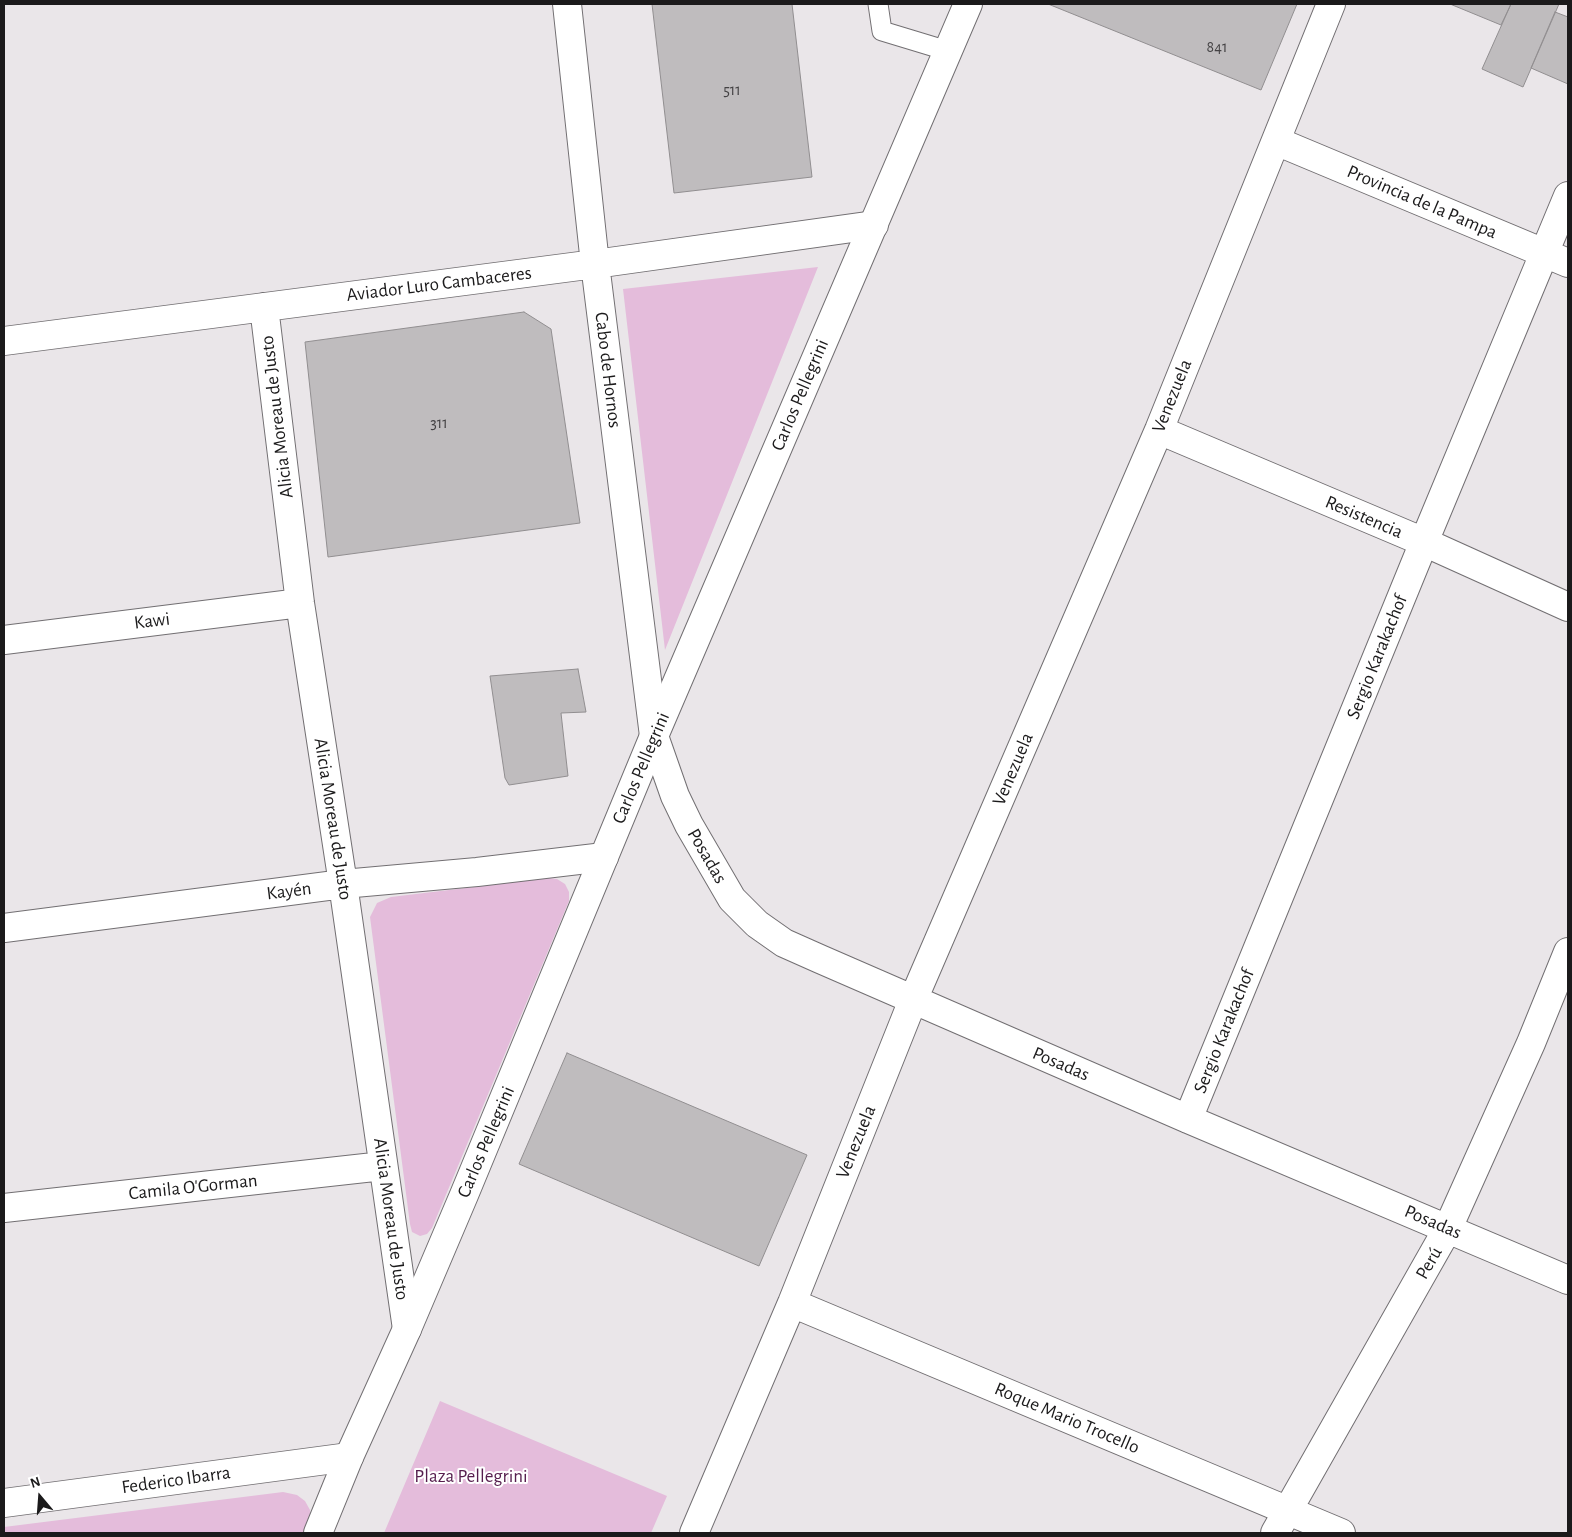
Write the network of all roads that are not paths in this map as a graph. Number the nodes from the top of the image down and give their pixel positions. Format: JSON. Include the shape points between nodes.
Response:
{"nodes":[{"id":1,"x":567,"y":4,"type":"edge"},
{"id":2,"x":878,"y":4,"type":"edge"},
{"id":3,"x":968,"y":4,"type":"edge"},
{"id":4,"x":1331,"y":4,"type":"edge"},
{"id":5,"x":948,"y":51,"type":"junction"},
{"id":6,"x":1276,"y":142,"type":"junction"},
{"id":7,"x":1568,"y":196,"type":"edge"},
{"id":8,"x":874,"y":225,"type":"junction"},
{"id":9,"x":1556,"y":258,"type":"edge"},
{"id":10,"x":595,"y":264,"type":"junction"},
{"id":11,"x":264,"y":307,"type":"junction"},
{"id":12,"x":4,"y":341,"type":"edge"},
{"id":13,"x":1159,"y":430,"type":"junction"},
{"id":14,"x":1424,"y":542,"type":"junction"},
{"id":15,"x":300,"y":603,"type":"junction"},
{"id":16,"x":1568,"y":607,"type":"edge"},
{"id":17,"x":4,"y":640,"type":"edge"},
{"id":18,"x":654,"y":736,"type":"junction"},
{"id":19,"x":604,"y":857,"type":"junction"},
{"id":20,"x":343,"y":884,"type":"junction"},
{"id":21,"x":4,"y":928,"type":"edge"},
{"id":22,"x":1568,"y":952,"type":"edge"},
{"id":23,"x":913,"y":1000,"type":"junction"},
{"id":24,"x":1188,"y":1119,"type":"junction"},
{"id":25,"x":383,"y":1166,"type":"junction"},
{"id":26,"x":4,"y":1208,"type":"edge"},
{"id":27,"x":1448,"y":1228,"type":"junction"},
{"id":28,"x":1568,"y":1280,"type":"edge"},
{"id":29,"x":792,"y":1303,"type":"junction"},
{"id":30,"x":407,"y":1329,"type":"junction"},
{"id":31,"x":349,"y":1458,"type":"junction"},
{"id":32,"x":4,"y":1503,"type":"edge"},
{"id":33,"x":1281,"y":1522,"type":"edge"},
{"id":34,"x":318,"y":1533,"type":"edge"},
{"id":35,"x":694,"y":1533,"type":"edge"},
{"id":36,"x":1341,"y":1533,"type":"edge"}],
"edges":[{"from":1,"to":10,"type":"street","name":"Cabo de Hornos"},
{"from":2,"to":5,"type":"lane","via":[[882,31]]},
{"from":3,"to":5,"type":"street","name":"Carlos Pellegrini"},
{"from":4,"to":6,"type":"street","name":"Venezuela"},
{"from":5,"to":8,"type":"street","name":"Carlos Pellegrini"},
{"from":6,"to":9,"type":"street","name":"Provincia de la Pampa"},
{"from":6,"to":13,"type":"street","name":"Venezuela"},
{"from":7,"to":9,"type":"street","name":"Sergio Karakachof"},
{"from":8,"to":10,"type":"street","name":"Aviador Luro Cambaceres"},
{"from":8,"to":18,"type":"street","name":"Carlos Pellegrini"},
{"from":9,"to":14,"type":"street","name":"Sergio Karakachof"},
{"from":10,"to":11,"type":"street","name":"Aviador Luro Cambaceres"},
{"from":10,"to":18,"type":"street","name":"Cabo de Hornos"},
{"from":11,"to":12,"type":"street","name":"Aviador Luro Cambaceres"},
{"from":11,"to":15,"type":"street","name":"Alicia Moreau de Justo"},
{"from":13,"to":14,"type":"street","name":"Resistencia"},
{"from":13,"to":23,"type":"street","name":"Venezuela"},
{"from":14,"to":16,"type":"street","name":"Resistencia"},
{"from":14,"to":24,"type":"street","name":"Sergio Karakachof"},
{"from":15,"to":17,"type":"street","name":"Kawi"},
{"from":15,"to":20,"type":"street","name":"Alicia Moreau de Justo"},
{"from":18,"to":19,"type":"street","name":"Carlos Pellegrini"},
{"from":18,"to":23,"type":"street","name":"Posadas","via":[[675,796],[732,899],[757,924],[784,942]]},
{"from":19,"to":20,"type":"street","name":"Kayén"},
{"from":19,"to":30,"type":"street","name":"Carlos Pellegrini"},
{"from":20,"to":21,"type":"street","name":"Kayén"},
{"from":20,"to":25,"type":"street","name":"Alicia Moreau de Justo"},
{"from":22,"to":27,"type":"street","name":"Perú"},
{"from":23,"to":24,"type":"street","name":"Posadas"},
{"from":23,"to":29,"type":"street","name":"Venezuela"},
{"from":24,"to":27,"type":"street","name":"Posadas"},
{"from":25,"to":26,"type":"street","name":"Camila O'Gorman"},
{"from":25,"to":30,"type":"street","name":"Alicia Moreau de Justo"},
{"from":27,"to":28,"type":"street","name":"Posadas"},
{"from":27,"to":33,"type":"street","name":"Perú"},
{"from":29,"to":33,"type":"street","name":"Roque Mario Trocello"},
{"from":29,"to":35,"type":"street","name":"Venezuela"},
{"from":30,"to":31,"type":"street","name":"Carlos Pellegrini"},
{"from":31,"to":32,"type":"street","name":"Federico Ibarra"},
{"from":31,"to":34,"type":"street","name":"Carlos Pellegrini"},
{"from":33,"to":36,"type":"street","name":"Roque Mario Trocello"}]}
